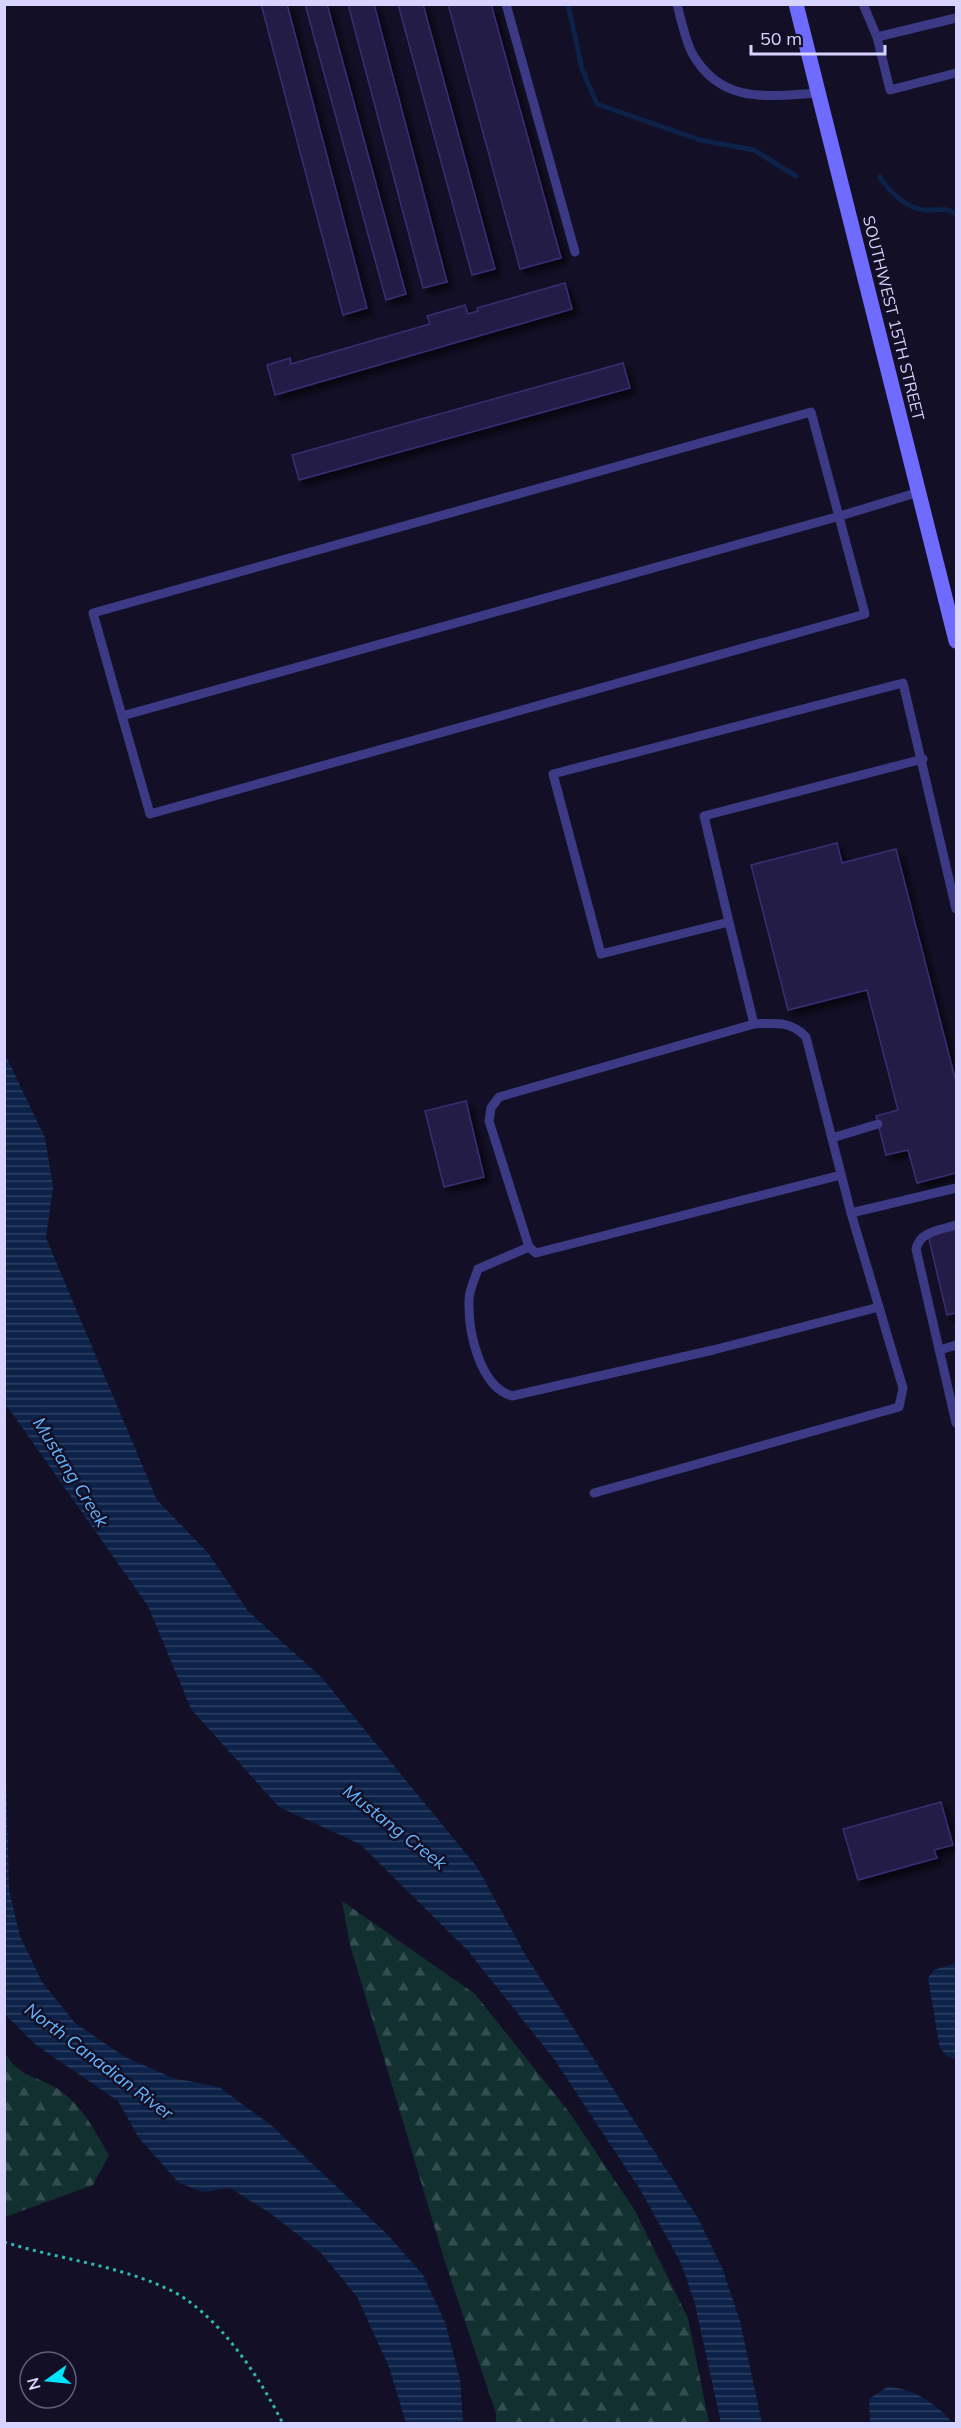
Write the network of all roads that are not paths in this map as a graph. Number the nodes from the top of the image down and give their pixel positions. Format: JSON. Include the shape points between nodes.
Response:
{"nodes":[{"id":1,"x":506,"y":4,"type":"edge"},
{"id":2,"x":677,"y":4,"type":"edge"},
{"id":3,"x":863,"y":4,"type":"edge"},
{"id":4,"x":799,"y":5,"type":"edge"},
{"id":5,"x":957,"y":18,"type":"edge"},
{"id":6,"x":877,"y":37,"type":"junction"},
{"id":7,"x":957,"y":73,"type":"edge"},
{"id":8,"x":818,"y":93,"type":"junction"},
{"id":9,"x":575,"y":252,"type":"dead end"},
{"id":10,"x":919,"y":492,"type":"junction"},
{"id":11,"x":840,"y":516,"type":"junction"},
{"id":12,"x":957,"y":641,"type":"edge"},
{"id":13,"x":122,"y":716,"type":"junction"},
{"id":14,"x":923,"y":759,"type":"junction"},
{"id":15,"x":957,"y":909,"type":"edge"},
{"id":16,"x":729,"y":921,"type":"junction"},
{"id":17,"x":754,"y":1024,"type":"junction"},
{"id":18,"x":878,"y":1124,"type":"dead end"},
{"id":19,"x":832,"y":1138,"type":"junction"},
{"id":20,"x":841,"y":1175,"type":"junction"},
{"id":21,"x":957,"y":1188,"type":"edge"},
{"id":22,"x":851,"y":1213,"type":"junction"},
{"id":23,"x":957,"y":1225,"type":"edge"},
{"id":24,"x":529,"y":1246,"type":"junction"},
{"id":25,"x":879,"y":1307,"type":"junction"},
{"id":26,"x":957,"y":1345,"type":"edge"},
{"id":27,"x":940,"y":1350,"type":"junction"},
{"id":28,"x":955,"y":1406,"type":"edge"},
{"id":29,"x":957,"y":1423,"type":"edge"},
{"id":30,"x":594,"y":1493,"type":"dead end"}],
"edges":[{"from":1,"to":9,"type":"lane"},
{"from":2,"to":8,"type":"lane","via":[[692,52],[713,81],[752,97]]},
{"from":3,"to":6,"type":"lane"},
{"from":4,"to":8,"type":"main road","name":"SOUTHWEST 15TH STREET"},
{"from":5,"to":6,"type":"lane"},
{"from":6,"to":7,"type":"lane","via":[[890,90]]},
{"from":8,"to":10,"type":"main road","name":"SOUTHWEST 15TH STREET"},
{"from":10,"to":11,"type":"lane"},
{"from":10,"to":12,"type":"main road","name":"SOUTHWEST 15TH STREET"},
{"from":11,"to":13,"type":"lane"},
{"from":11,"to":13,"type":"lane","via":[[865,614],[150,814]]},
{"from":11,"to":13,"type":"lane","via":[[811,412],[93,613]]},
{"from":14,"to":15,"type":"lane"},
{"from":14,"to":16,"type":"lane","via":[[704,816]]},
{"from":14,"to":16,"type":"lane","via":[[903,683],[553,774],[601,954]]},
{"from":16,"to":17,"type":"lane"},
{"from":17,"to":19,"type":"lane","via":[[781,1022],[806,1037]]},
{"from":17,"to":24,"type":"lane","via":[[500,1097],[491,1108],[489,1121]]},
{"from":18,"to":19,"type":"lane"},
{"from":19,"to":20,"type":"lane"},
{"from":20,"to":22,"type":"lane"},
{"from":20,"to":24,"type":"lane","via":[[552,1251],[536,1252]]},
{"from":21,"to":22,"type":"lane"},
{"from":22,"to":25,"type":"lane"},
{"from":23,"to":27,"type":"lane","via":[[923,1235],[916,1249]]},
{"from":24,"to":25,"type":"lane","via":[[478,1269],[469,1299],[475,1349],[489,1380],[500,1392],[512,1396]]},
{"from":25,"to":30,"type":"lane","via":[[903,1388],[899,1407]]},
{"from":26,"to":27,"type":"lane"},
{"from":27,"to":28,"type":"lane"},
{"from":28,"to":29,"type":"lane"}]}
